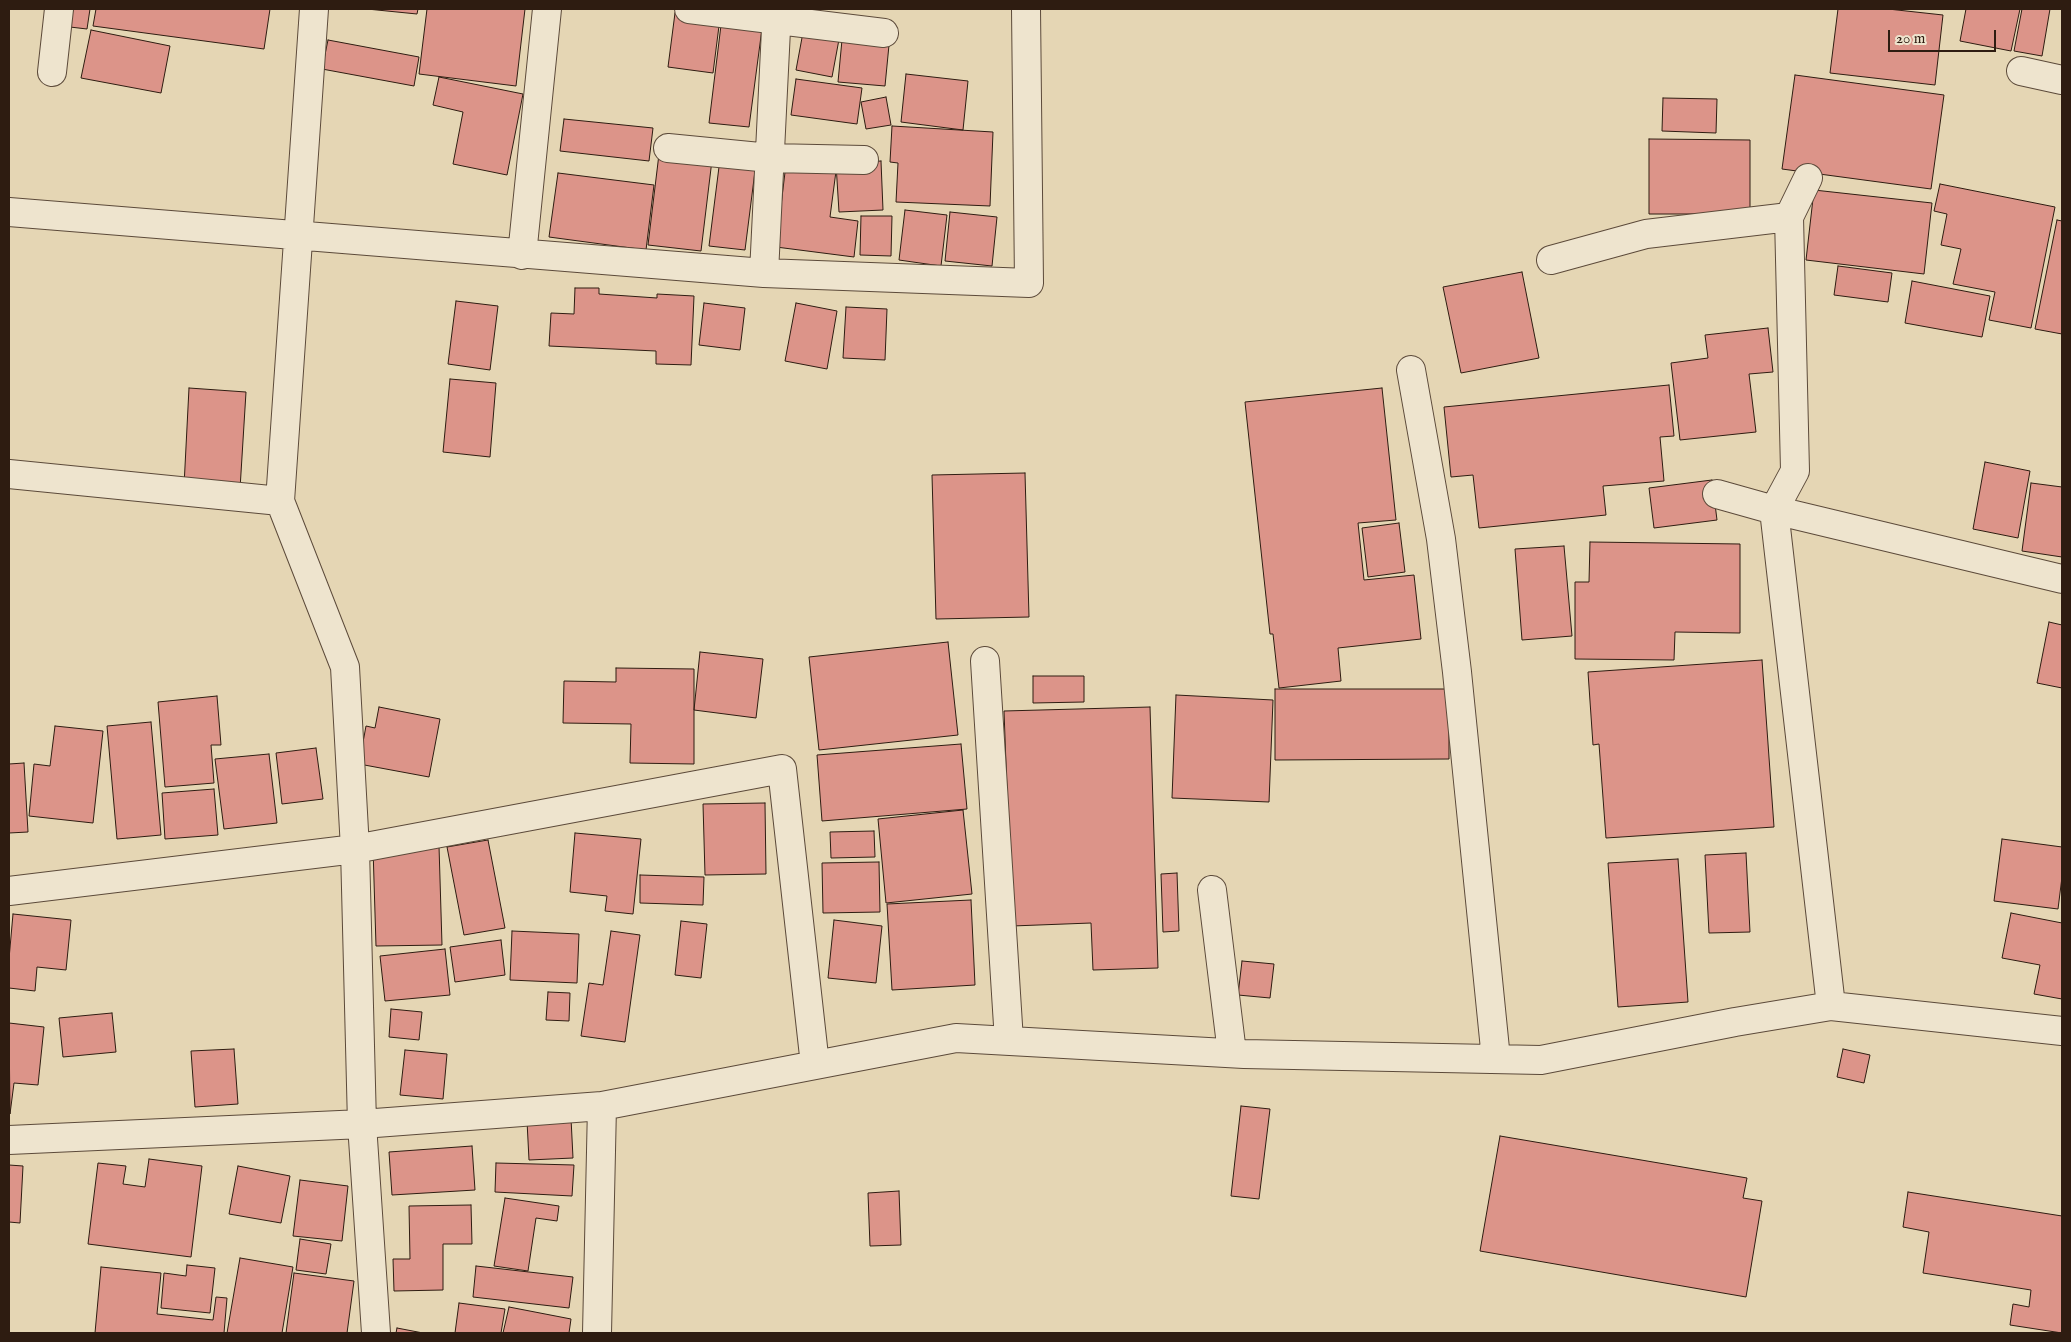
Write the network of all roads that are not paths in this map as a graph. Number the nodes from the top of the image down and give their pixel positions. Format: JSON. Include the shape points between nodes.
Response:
{"nodes":[{"id":1,"x":58,"y":9,"type":"edge"},
{"id":2,"x":314,"y":9,"type":"edge"},
{"id":3,"x":547,"y":9,"type":"edge"},
{"id":4,"x":689,"y":9,"type":"edge"},
{"id":5,"x":1026,"y":9,"type":"edge"},
{"id":6,"x":777,"y":14,"type":"edge"},
{"id":7,"x":884,"y":33,"type":"dead end"},
{"id":8,"x":2021,"y":71,"type":"dead end"},
{"id":9,"x":52,"y":72,"type":"dead end"},
{"id":10,"x":2062,"y":80,"type":"edge"},
{"id":11,"x":668,"y":148,"type":"dead end"},
{"id":12,"x":770,"y":158,"type":"junction"},
{"id":13,"x":864,"y":160,"type":"dead end"},
{"id":14,"x":1808,"y":178,"type":"dead end"},
{"id":15,"x":9,"y":212,"type":"edge"},
{"id":16,"x":1789,"y":217,"type":"junction"},
{"id":17,"x":297,"y":236,"type":"junction"},
{"id":18,"x":522,"y":254,"type":"junction"},
{"id":19,"x":1551,"y":260,"type":"dead end"},
{"id":20,"x":764,"y":273,"type":"junction"},
{"id":21,"x":1411,"y":370,"type":"dead end"},
{"id":22,"x":9,"y":474,"type":"edge"},
{"id":23,"x":1717,"y":494,"type":"dead end"},
{"id":24,"x":280,"y":500,"type":"junction"},
{"id":25,"x":1774,"y":510,"type":"junction"},
{"id":26,"x":2062,"y":578,"type":"edge"},
{"id":27,"x":985,"y":661,"type":"dead end"},
{"id":28,"x":355,"y":849,"type":"junction"},
{"id":29,"x":1212,"y":890,"type":"dead end"},
{"id":30,"x":9,"y":891,"type":"edge"},
{"id":31,"x":1831,"y":1006,"type":"junction"},
{"id":32,"x":2062,"y":1031,"type":"edge"},
{"id":33,"x":1009,"y":1041,"type":"junction"},
{"id":34,"x":1232,"y":1053,"type":"junction"},
{"id":35,"x":1496,"y":1059,"type":"junction"},
{"id":36,"x":815,"y":1065,"type":"junction"},
{"id":37,"x":602,"y":1106,"type":"junction"},
{"id":38,"x":362,"y":1124,"type":"junction"},
{"id":39,"x":9,"y":1140,"type":"edge"},
{"id":40,"x":376,"y":1333,"type":"edge"},
{"id":41,"x":597,"y":1333,"type":"edge"}],
"edges":[{"from":1,"to":9,"type":"street"},
{"from":2,"to":17,"type":"street"},
{"from":3,"to":18,"type":"street"},
{"from":4,"to":6,"type":"street"},
{"from":5,"to":20,"type":"street","via":[[1028,283]]},
{"from":6,"to":7,"type":"street"},
{"from":6,"to":12,"type":"street"},
{"from":8,"to":10,"type":"street"},
{"from":11,"to":12,"type":"street"},
{"from":12,"to":13,"type":"street"},
{"from":12,"to":20,"type":"street"},
{"from":14,"to":16,"type":"street"},
{"from":15,"to":17,"type":"street"},
{"from":16,"to":19,"type":"street","via":[[1646,234]]},
{"from":16,"to":25,"type":"street","via":[[1795,471]]},
{"from":17,"to":18,"type":"street"},
{"from":17,"to":24,"type":"street"},
{"from":18,"to":20,"type":"street"},
{"from":21,"to":35,"type":"street","via":[[1442,548]]},
{"from":22,"to":24,"type":"street"},
{"from":23,"to":25,"type":"street"},
{"from":24,"to":28,"type":"street","via":[[345,667]]},
{"from":25,"to":26,"type":"street"},
{"from":25,"to":31,"type":"street"},
{"from":27,"to":33,"type":"street"},
{"from":28,"to":30,"type":"street"},
{"from":28,"to":36,"type":"street","via":[[782,769]]},
{"from":28,"to":38,"type":"street"},
{"from":29,"to":34,"type":"street"},
{"from":31,"to":32,"type":"street"},
{"from":31,"to":35,"type":"street","via":[[1541,1060]]},
{"from":33,"to":34,"type":"street"},
{"from":33,"to":36,"type":"street","via":[[956,1038]]},
{"from":34,"to":35,"type":"street"},
{"from":36,"to":37,"type":"street"},
{"from":37,"to":38,"type":"street"},
{"from":37,"to":41,"type":"street"},
{"from":38,"to":39,"type":"street"},
{"from":38,"to":40,"type":"street"}]}
